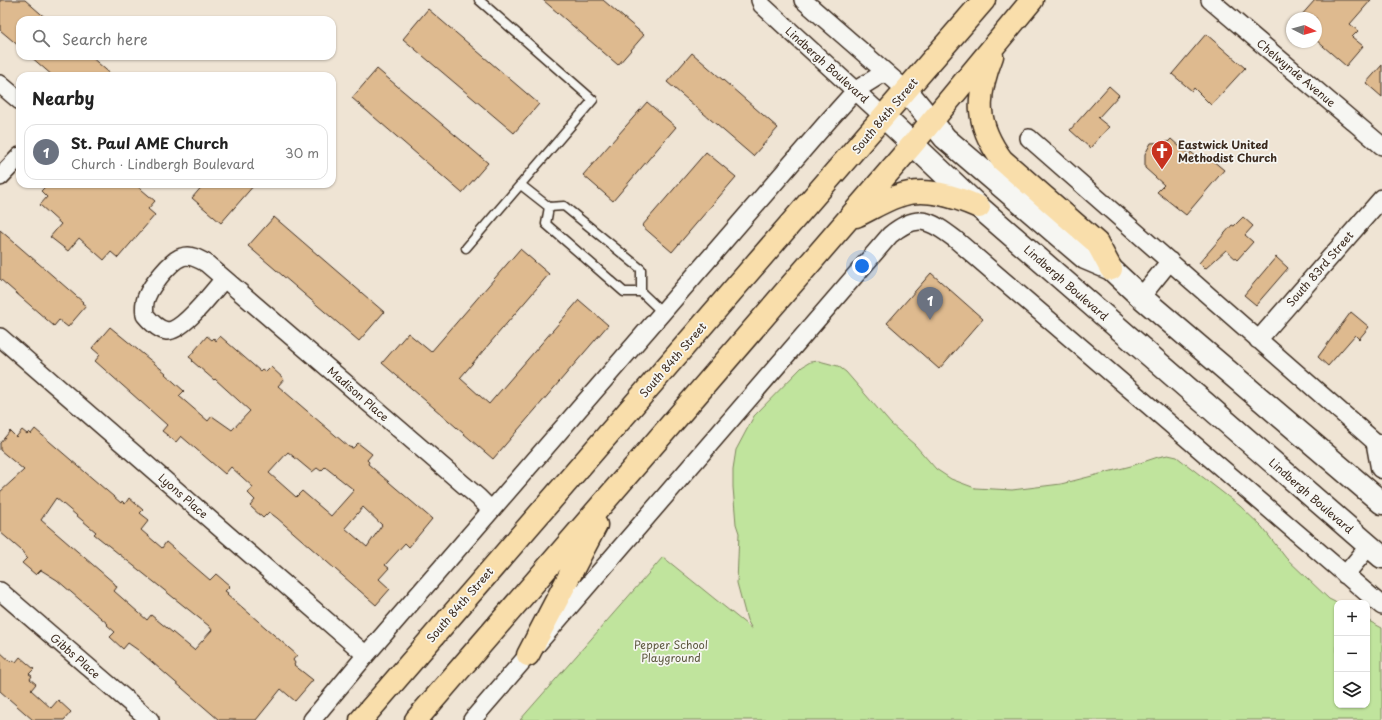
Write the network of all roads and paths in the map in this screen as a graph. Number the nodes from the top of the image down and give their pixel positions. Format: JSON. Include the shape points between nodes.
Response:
{"nodes":[{"id":1,"x":479,"y":0,"type":"edge"},
{"id":2,"x":760,"y":0,"type":"edge"},
{"id":3,"x":803,"y":0,"type":"edge"},
{"id":4,"x":984,"y":0,"type":"edge"},
{"id":5,"x":1032,"y":0,"type":"edge"},
{"id":6,"x":1210,"y":0,"type":"edge"},
{"id":7,"x":999,"y":40,"type":"junction"},
{"id":8,"x":885,"y":72,"type":"junction"},
{"id":9,"x":856,"y":90,"type":"junction"},
{"id":10,"x":906,"y":90,"type":"junction"},
{"id":11,"x":884,"y":117,"type":"junction"},
{"id":12,"x":931,"y":121,"type":"junction"},
{"id":13,"x":1029,"y":138,"type":"dead end"},
{"id":14,"x":912,"y":145,"type":"junction"},
{"id":15,"x":1382,"y":146,"type":"edge"},
{"id":16,"x":16,"y":160,"type":"edge"},
{"id":17,"x":0,"y":177,"type":"edge"},
{"id":18,"x":521,"y":185,"type":"junction"},
{"id":19,"x":1382,"y":198,"type":"edge"},
{"id":20,"x":549,"y":207,"type":"junction"},
{"id":21,"x":979,"y":207,"type":"junction"},
{"id":22,"x":847,"y":220,"type":"junction"},
{"id":23,"x":466,"y":248,"type":"dead end"},
{"id":24,"x":1170,"y":260,"type":"junction"},
{"id":25,"x":1111,"y":269,"type":"junction"},
{"id":26,"x":224,"y":279,"type":"junction"},
{"id":27,"x":641,"y":292,"type":"junction"},
{"id":28,"x":1141,"y":297,"type":"junction"},
{"id":29,"x":662,"y":312,"type":"junction"},
{"id":30,"x":0,"y":337,"type":"edge"},
{"id":31,"x":1258,"y":340,"type":"junction"},
{"id":32,"x":1380,"y":446,"type":"edge"},
{"id":33,"x":1382,"y":467,"type":"edge"},
{"id":34,"x":613,"y":491,"type":"junction"},
{"id":35,"x":1382,"y":503,"type":"edge"},
{"id":36,"x":491,"y":510,"type":"junction"},
{"id":37,"x":1375,"y":552,"type":"edge"},
{"id":38,"x":1345,"y":575,"type":"junction"},
{"id":39,"x":0,"y":592,"type":"edge"},
{"id":40,"x":1382,"y":606,"type":"edge"},
{"id":41,"x":366,"y":655,"type":"junction"},
{"id":42,"x":528,"y":655,"type":"junction"},
{"id":43,"x":150,"y":720,"type":"edge"},
{"id":44,"x":312,"y":720,"type":"edge"},
{"id":45,"x":361,"y":720,"type":"edge"},
{"id":46,"x":416,"y":720,"type":"edge"},
{"id":47,"x":472,"y":720,"type":"edge"}],
"edges":[{"from":1,"to":18,"type":"lane","via":[[593,100]]},
{"from":2,"to":9,"type":"street","name":"Lindbergh Boulevard","via":[[762,5],[795,36]]},
{"from":3,"to":8,"type":"street"},
{"from":4,"to":10,"type":"main road","name":"South 84th Street"},
{"from":5,"to":7,"type":"main road"},
{"from":6,"to":15,"type":"street","name":"Chelwynde Avenue"},
{"from":7,"to":12,"type":"main road"},
{"from":7,"to":25,"type":"main road","via":[[982,88],[981,112],[985,134],[1002,160],[1097,243]]},
{"from":8,"to":9,"type":"street"},
{"from":8,"to":10,"type":"street"},
{"from":9,"to":11,"type":"street","name":"Lindbergh Boulevard"},
{"from":9,"to":29,"type":"street"},
{"from":10,"to":11,"type":"main road","name":"South 84th Street"},
{"from":10,"to":12,"type":"main road"},
{"from":11,"to":14,"type":"main road","name":"Lindbergh Boulevard"},
{"from":11,"to":45,"type":"main road","name":"South 84th Street"},
{"from":12,"to":14,"type":"main road"},
{"from":12,"to":25,"type":"main road","via":[[945,138],[1085,258]]},
{"from":13,"to":24,"type":"street"},
{"from":14,"to":21,"type":"main road","name":"Lindbergh Boulevard"},
{"from":14,"to":22,"type":"main road"},
{"from":16,"to":17,"type":"street"},
{"from":18,"to":20,"type":"lane"},
{"from":18,"to":23,"type":"lane"},
{"from":19,"to":31,"type":"street","name":"South 83rd Street"},
{"from":20,"to":27,"type":"lane","via":[[564,206],[641,269]]},
{"from":20,"to":27,"type":"lane","via":[[546,224],[624,292]]},
{"from":21,"to":22,"type":"main road","via":[[940,194],[909,193],[890,199]]},
{"from":21,"to":37,"type":"main road","name":"Lindbergh Boulevard"},
{"from":22,"to":34,"type":"main road"},
{"from":24,"to":28,"type":"street"},
{"from":24,"to":31,"type":"street"},
{"from":25,"to":28,"type":"main road"},
{"from":26,"to":26,"type":"street","name":"Madison Place","via":[[199,258],[183,256],[155,283],[146,297],[145,315],[161,329],[168,331],[176,328],[189,319]]},
{"from":26,"to":36,"type":"street","name":"Madison Place"},
{"from":27,"to":29,"type":"lane"},
{"from":28,"to":35,"type":"main road"},
{"from":29,"to":36,"type":"street"},
{"from":30,"to":41,"type":"street","name":"Lyons Place"},
{"from":31,"to":32,"type":"street"},
{"from":32,"to":33,"type":"main road"},
{"from":34,"to":42,"type":"main road"},
{"from":34,"to":46,"type":"main road"},
{"from":36,"to":41,"type":"street"},
{"from":37,"to":38,"type":"street"},
{"from":38,"to":40,"type":"street"},
{"from":38,"to":42,"type":"street","via":[[938,226],[913,221],[902,225],[890,235]]},
{"from":39,"to":43,"type":"street","name":"Gibbs Place"},
{"from":41,"to":44,"type":"street"},
{"from":42,"to":47,"type":"street"}]}
